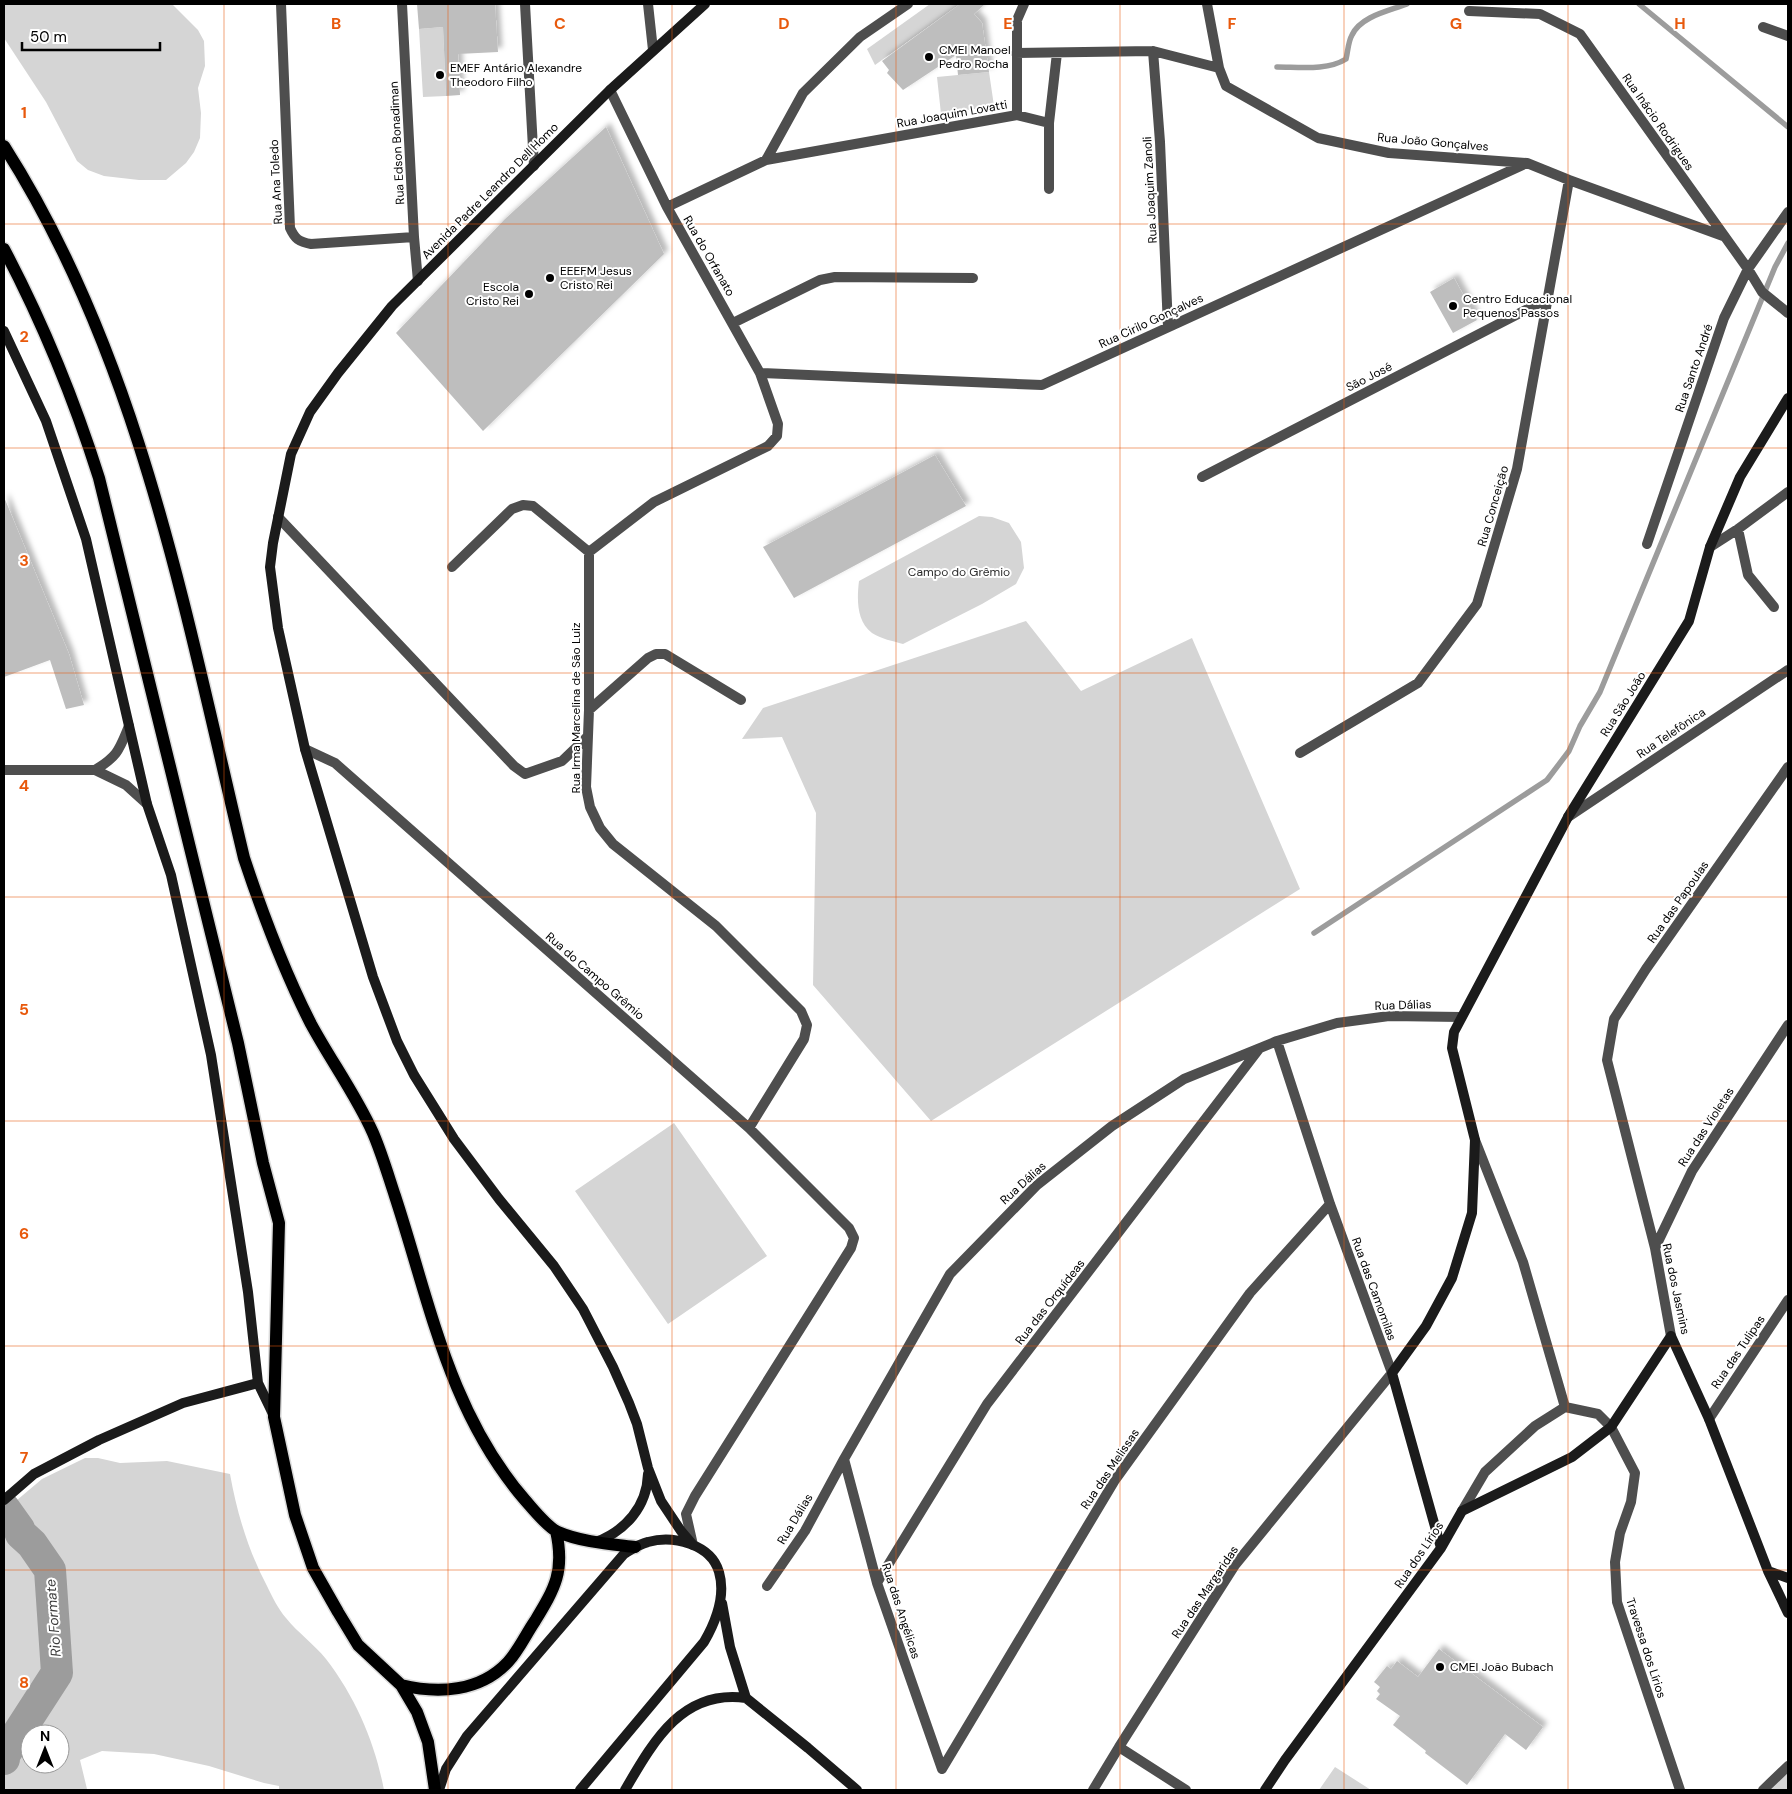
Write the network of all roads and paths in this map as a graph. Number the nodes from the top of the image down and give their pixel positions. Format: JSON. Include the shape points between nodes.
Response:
{"nodes":[{"id":1,"x":280,"y":4,"type":"edge"},
{"id":2,"x":402,"y":4,"type":"edge"},
{"id":3,"x":525,"y":4,"type":"edge"},
{"id":4,"x":648,"y":4,"type":"edge"},
{"id":5,"x":705,"y":4,"type":"edge"},
{"id":6,"x":908,"y":4,"type":"edge"},
{"id":7,"x":1024,"y":4,"type":"edge"},
{"id":8,"x":1207,"y":4,"type":"edge"},
{"id":9,"x":1469,"y":11,"type":"dead end"},
{"id":10,"x":1763,"y":28,"type":"dead end"},
{"id":11,"x":1788,"y":36,"type":"edge"},
{"id":12,"x":653,"y":50,"type":"junction"},
{"id":13,"x":1153,"y":51,"type":"junction"},
{"id":14,"x":1016,"y":53,"type":"junction"},
{"id":15,"x":1056,"y":53,"type":"junction"},
{"id":16,"x":1219,"y":68,"type":"junction"},
{"id":17,"x":610,"y":90,"type":"junction"},
{"id":18,"x":1017,"y":115,"type":"junction"},
{"id":19,"x":1049,"y":123,"type":"junction"},
{"id":20,"x":4,"y":146,"type":"edge"},
{"id":21,"x":766,"y":160,"type":"junction"},
{"id":22,"x":1527,"y":162,"type":"junction"},
{"id":23,"x":534,"y":166,"type":"junction"},
{"id":24,"x":1569,"y":180,"type":"junction"},
{"id":25,"x":1049,"y":189,"type":"dead end"},
{"id":26,"x":667,"y":208,"type":"junction"},
{"id":27,"x":1788,"y":212,"type":"edge"},
{"id":28,"x":1723,"y":236,"type":"junction"},
{"id":29,"x":414,"y":237,"type":"junction"},
{"id":30,"x":4,"y":249,"type":"edge"},
{"id":31,"x":1748,"y":269,"type":"junction"},
{"id":32,"x":973,"y":278,"type":"dead end"},
{"id":33,"x":418,"y":281,"type":"junction"},
{"id":34,"x":1547,"y":299,"type":"junction"},
{"id":35,"x":1788,"y":313,"type":"edge"},
{"id":36,"x":733,"y":323,"type":"junction"},
{"id":37,"x":1168,"y":327,"type":"junction"},
{"id":38,"x":4,"y":331,"type":"edge"},
{"id":39,"x":760,"y":374,"type":"junction"},
{"id":40,"x":1788,"y":398,"type":"edge"},
{"id":41,"x":1202,"y":477,"type":"dead end"},
{"id":42,"x":1788,"y":492,"type":"edge"},
{"id":43,"x":278,"y":517,"type":"junction"},
{"id":44,"x":1738,"y":529,"type":"junction"},
{"id":45,"x":1647,"y":544,"type":"dead end"},
{"id":46,"x":1710,"y":547,"type":"junction"},
{"id":47,"x":588,"y":552,"type":"junction"},
{"id":48,"x":452,"y":567,"type":"dead end"},
{"id":49,"x":1774,"y":607,"type":"dead end"},
{"id":50,"x":1788,"y":670,"type":"edge"},
{"id":51,"x":741,"y":700,"type":"dead end"},
{"id":52,"x":589,"y":710,"type":"junction"},
{"id":53,"x":129,"y":726,"type":"junction"},
{"id":54,"x":588,"y":736,"type":"junction"},
{"id":55,"x":305,"y":749,"type":"junction"},
{"id":56,"x":1300,"y":754,"type":"dead end"},
{"id":57,"x":1788,"y":766,"type":"edge"},
{"id":58,"x":4,"y":770,"type":"edge"},
{"id":59,"x":95,"y":770,"type":"junction"},
{"id":60,"x":147,"y":804,"type":"junction"},
{"id":61,"x":1568,"y":817,"type":"junction"},
{"id":62,"x":1461,"y":1017,"type":"junction"},
{"id":63,"x":1788,"y":1025,"type":"edge"},
{"id":64,"x":1277,"y":1041,"type":"junction"},
{"id":65,"x":1260,"y":1048,"type":"junction"},
{"id":66,"x":1607,"y":1060,"type":"joint"},
{"id":67,"x":749,"y":1128,"type":"junction"},
{"id":68,"x":1475,"y":1140,"type":"junction"},
{"id":69,"x":1330,"y":1204,"type":"junction"},
{"id":70,"x":1655,"y":1248,"type":"junction"},
{"id":71,"x":1788,"y":1300,"type":"edge"},
{"id":72,"x":1671,"y":1336,"type":"junction"},
{"id":73,"x":1392,"y":1373,"type":"junction"},
{"id":74,"x":258,"y":1383,"type":"junction"},
{"id":75,"x":1565,"y":1407,"type":"junction"},
{"id":76,"x":274,"y":1417,"type":"junction"},
{"id":77,"x":1709,"y":1419,"type":"junction"},
{"id":78,"x":1611,"y":1427,"type":"junction"},
{"id":79,"x":844,"y":1459,"type":"junction"},
{"id":80,"x":648,"y":1468,"type":"junction"},
{"id":81,"x":4,"y":1500,"type":"edge"},
{"id":82,"x":1462,"y":1511,"type":"junction"},
{"id":83,"x":556,"y":1531,"type":"junction"},
{"id":84,"x":596,"y":1542,"type":"junction"},
{"id":85,"x":693,"y":1545,"type":"junction"},
{"id":86,"x":635,"y":1546,"type":"junction"},
{"id":87,"x":1441,"y":1548,"type":"junction"},
{"id":88,"x":1768,"y":1571,"type":"junction"},
{"id":89,"x":1788,"y":1578,"type":"edge"},
{"id":90,"x":720,"y":1580,"type":"junction"},
{"id":91,"x":877,"y":1583,"type":"junction"},
{"id":92,"x":767,"y":1586,"type":"dead end"},
{"id":93,"x":1788,"y":1613,"type":"edge"},
{"id":94,"x":401,"y":1685,"type":"junction"},
{"id":95,"x":746,"y":1698,"type":"junction"},
{"id":96,"x":1119,"y":1746,"type":"junction"},
{"id":97,"x":1788,"y":1766,"type":"edge"},
{"id":98,"x":942,"y":1769,"type":"joint"},
{"id":99,"x":434,"y":1790,"type":"edge"},
{"id":100,"x":439,"y":1790,"type":"edge"},
{"id":101,"x":580,"y":1790,"type":"edge"},
{"id":102,"x":624,"y":1790,"type":"edge"},
{"id":103,"x":857,"y":1790,"type":"edge"},
{"id":104,"x":1094,"y":1790,"type":"edge"},
{"id":105,"x":1186,"y":1790,"type":"edge"},
{"id":106,"x":1265,"y":1790,"type":"edge"},
{"id":107,"x":1680,"y":1790,"type":"edge"},
{"id":108,"x":1763,"y":1790,"type":"edge"}],
"edges":[{"from":1,"to":29,"type":"street","name":"Rua Ana Toledo","via":[[290,228],[295,238],[312,244]]},
{"from":2,"to":29,"type":"street","name":"Rua Edson Bonadiman"},
{"from":3,"to":23,"type":"street"},
{"from":4,"to":12,"type":"street"},
{"from":5,"to":12,"type":"street","name":"Avenida Padre Leandro Dell Homo"},
{"from":6,"to":21,"type":"street","via":[[860,37],[803,93]]},
{"from":7,"to":14,"type":"street","name":"Rua Joaquim Lovatti","via":[[1017,20]]},
{"from":8,"to":16,"type":"street","name":"Rua João Gonçalves"},
{"from":9,"to":28,"type":"street","name":"Rua Inácio Rodrigues","via":[[1540,14],[1580,34]]},
{"from":10,"to":11,"type":"street"},
{"from":12,"to":17,"type":"street","name":"Avenida Padre Leandro Dell Homo"},
{"from":13,"to":15,"type":"street"},
{"from":13,"to":16,"type":"street"},
{"from":13,"to":37,"type":"street","name":"Rua Joaquim Zanoli"},
{"from":14,"to":15,"type":"street"},
{"from":14,"to":18,"type":"street","name":"Rua Joaquim Lovatti"},
{"from":15,"to":19,"type":"street"},
{"from":16,"to":22,"type":"street","name":"Rua João Gonçalves","via":[[1226,86],[1318,138],[1389,153]]},
{"from":17,"to":23,"type":"street","name":"Avenida Padre Leandro Dell Homo"},
{"from":17,"to":26,"type":"street","name":"Rua do Orfanato"},
{"from":18,"to":19,"type":"street"},
{"from":18,"to":21,"type":"street","name":"Rua Joaquim Lovatti"},
{"from":19,"to":25,"type":"street"},
{"from":20,"to":83,"type":"main road","via":[[27,182],[82,296],[130,417],[168,540],[244,858],[268,926],[291,983],[372,1132],[384,1161],[440,1347],[462,1401],[502,1470]]},
{"from":21,"to":26,"type":"street","name":"Rua Joaquim Lovatti"},
{"from":22,"to":24,"type":"street","name":"Rua João Gonçalves"},
{"from":22,"to":37,"type":"street","name":"Rua Cirilo Gonçalves"},
{"from":23,"to":33,"type":"street","name":"Avenida Padre Leandro Dell Homo"},
{"from":24,"to":28,"type":"street","name":"Rua João Gonçalves"},
{"from":24,"to":34,"type":"street","name":"Rua Conceição"},
{"from":26,"to":36,"type":"street","name":"Rua do Orfanato"},
{"from":27,"to":31,"type":"street","name":"Rua Santo André"},
{"from":28,"to":31,"type":"street","name":"Rua Inácio Rodrigues"},
{"from":29,"to":33,"type":"street","name":"Rua Edson Bonadiman"},
{"from":30,"to":76,"type":"main road","via":[[62,371],[99,478],[236,1033],[263,1164],[279,1223]]},
{"from":31,"to":35,"type":"street","name":"Rua Inácio Rodrigues","via":[[1762,292]]},
{"from":31,"to":45,"type":"street","name":"Rua Santo André","via":[[1724,318]]},
{"from":32,"to":36,"type":"street","via":[[835,277],[820,280]]},
{"from":33,"to":43,"type":"street","name":"Avenida Padre Leandro Dell Homo","via":[[392,306],[310,412],[291,454]]},
{"from":34,"to":41,"type":"street","name":"São José"},
{"from":34,"to":56,"type":"street","name":"Rua Conceição","via":[[1516,469],[1477,604],[1418,683]]},
{"from":36,"to":39,"type":"street","name":"Rua do Orfanato"},
{"from":37,"to":39,"type":"street","name":"Rua Cirilo Gonçalves","via":[[1042,385]]},
{"from":38,"to":53,"type":"street","via":[[46,420],[86,540]]},
{"from":39,"to":47,"type":"street","name":"Rua do Orfanato","via":[[778,424],[777,436],[768,446],[654,502]]},
{"from":40,"to":46,"type":"street","name":"Rua São João","via":[[1740,477]]},
{"from":42,"to":44,"type":"street"},
{"from":43,"to":54,"type":"street","via":[[525,774],[562,761]]},
{"from":43,"to":55,"type":"street","name":"Avenida Padre Leandro Dell Homo","via":[[270,567],[278,628]]},
{"from":44,"to":46,"type":"street"},
{"from":44,"to":49,"type":"street","via":[[1748,575]]},
{"from":46,"to":61,"type":"street","name":"Rua São João","via":[[1689,621]]},
{"from":47,"to":48,"type":"street","via":[[533,506],[523,505],[512,509]]},
{"from":47,"to":52,"type":"street","name":"Rua Irma Marcelina de São Luiz"},
{"from":50,"to":61,"type":"street","name":"Rua Telefônica"},
{"from":51,"to":52,"type":"street","via":[[665,654],[656,654]]},
{"from":52,"to":54,"type":"street","name":"Rua Irma Marcelina de São Luiz"},
{"from":53,"to":59,"type":"street","via":[[116,754]]},
{"from":53,"to":60,"type":"street"},
{"from":54,"to":67,"type":"street","name":"Rua Irma Marcelina de São Luiz","via":[[586,787],[590,807],[600,828],[619,849],[716,926],[801,1010],[807,1025],[804,1039]]},
{"from":55,"to":67,"type":"street","name":"Rua do Campo Grêmio","via":[[335,764]]},
{"from":55,"to":80,"type":"street","name":"Avenida Padre Leandro Dell Homo","via":[[373,977],[397,1041],[454,1139],[554,1266],[583,1309],[630,1403]]},
{"from":57,"to":66,"type":"street","name":"Rua das Papoulas","via":[[1614,1019]]},
{"from":58,"to":59,"type":"street"},
{"from":59,"to":60,"type":"street","via":[[126,785]]},
{"from":60,"to":74,"type":"street","via":[[172,875],[211,1055],[248,1292]]},
{"from":61,"to":62,"type":"street","name":"Rua São João"},
{"from":62,"to":64,"type":"street","name":"Rua Dálias","via":[[1390,1016],[1337,1023]]},
{"from":62,"to":68,"type":"street","name":"Rua São João","via":[[1454,1032],[1452,1048]]},
{"from":63,"to":70,"type":"street","name":"Rua das Violetas","via":[[1692,1171]]},
{"from":64,"to":65,"type":"street","name":"Rua Dálias"},
{"from":64,"to":69,"type":"street","name":"Rua das Camomilas"},
{"from":65,"to":79,"type":"street","name":"Rua Dálias","via":[[1184,1078],[1112,1126],[1037,1185],[999,1222],[950,1274]]},
{"from":65,"to":91,"type":"street","name":"Rua das Orquídeas","via":[[987,1404]]},
{"from":66,"to":70,"type":"street","name":"Rua dos Jasmins"},
{"from":67,"to":85,"type":"street","name":"Rua do Campo Grêmio","via":[[849,1228],[854,1238],[851,1248],[695,1496],[686,1514]]},
{"from":68,"to":73,"type":"street","name":"Rua São João","via":[[1472,1213],[1452,1278],[1426,1326]]},
{"from":68,"to":75,"type":"street","via":[[1523,1262]]},
{"from":69,"to":73,"type":"street","name":"Rua das Camomilas"},
{"from":69,"to":98,"type":"street","name":"Rua das Melissas","via":[[1250,1293],[1115,1480]]},
{"from":70,"to":72,"type":"street","name":"Rua dos Jasmins"},
{"from":71,"to":77,"type":"street","name":"Rua das Tulipas"},
{"from":72,"to":77,"type":"street","name":"Rua dos Jasmins"},
{"from":72,"to":78,"type":"street"},
{"from":73,"to":87,"type":"street","name":"Rua das Camomilas"},
{"from":73,"to":96,"type":"street","name":"Rua das Margaridas","via":[[1236,1565]]},
{"from":74,"to":76,"type":"street"},
{"from":74,"to":81,"type":"street","via":[[183,1403],[99,1440],[34,1474]]},
{"from":75,"to":78,"type":"street","via":[[1598,1414]]},
{"from":75,"to":82,"type":"street","via":[[1535,1426],[1485,1472]]},
{"from":76,"to":94,"type":"main road","via":[[295,1515],[314,1568],[358,1645]]},
{"from":77,"to":88,"type":"street","name":"Rua dos Jasmins"},
{"from":78,"to":82,"type":"street","via":[[1572,1457]]},
{"from":78,"to":107,"type":"street","name":"Travessa dos Lírios","via":[[1635,1473],[1615,1562],[1617,1602]]},
{"from":79,"to":91,"type":"street","name":"Rua das Angélicas"},
{"from":79,"to":92,"type":"street","name":"Rua Dálias","via":[[805,1531]]},
{"from":80,"to":84,"type":"street","via":[[645,1493],[634,1516],[616,1532]]},
{"from":80,"to":85,"type":"street","via":[[666,1509]]},
{"from":82,"to":87,"type":"street","name":"Rua dos Lírios"},
{"from":83,"to":84,"type":"main road"},
{"from":83,"to":94,"type":"main road","via":[[560,1555],[556,1581],[507,1663],[488,1678],[464,1687],[436,1690]]},
{"from":84,"to":86,"type":"main road"},
{"from":85,"to":86,"type":"street","via":[[661,1539]]},
{"from":85,"to":90,"type":"street","via":[[710,1556]]},
{"from":86,"to":100,"type":"street","via":[[624,1554],[467,1736],[446,1769]]},
{"from":87,"to":106,"type":"street","name":"Rua dos Lírios"},
{"from":88,"to":89,"type":"street"},
{"from":88,"to":93,"type":"street","name":"Rua dos Jasmins"},
{"from":90,"to":95,"type":"street","via":[[725,1625]]},
{"from":90,"to":101,"type":"street","via":[[716,1618],[704,1642]]},
{"from":91,"to":98,"type":"street","name":"Rua das Angélicas"},
{"from":94,"to":99,"type":"main road","via":[[417,1712],[428,1742]]},
{"from":95,"to":102,"type":"street","via":[[734,1696],[709,1700],[680,1714]]},
{"from":95,"to":103,"type":"street"},
{"from":96,"to":104,"type":"street","name":"Rua das Margaridas"},
{"from":96,"to":105,"type":"street"},
{"from":97,"to":108,"type":"street"}]}
